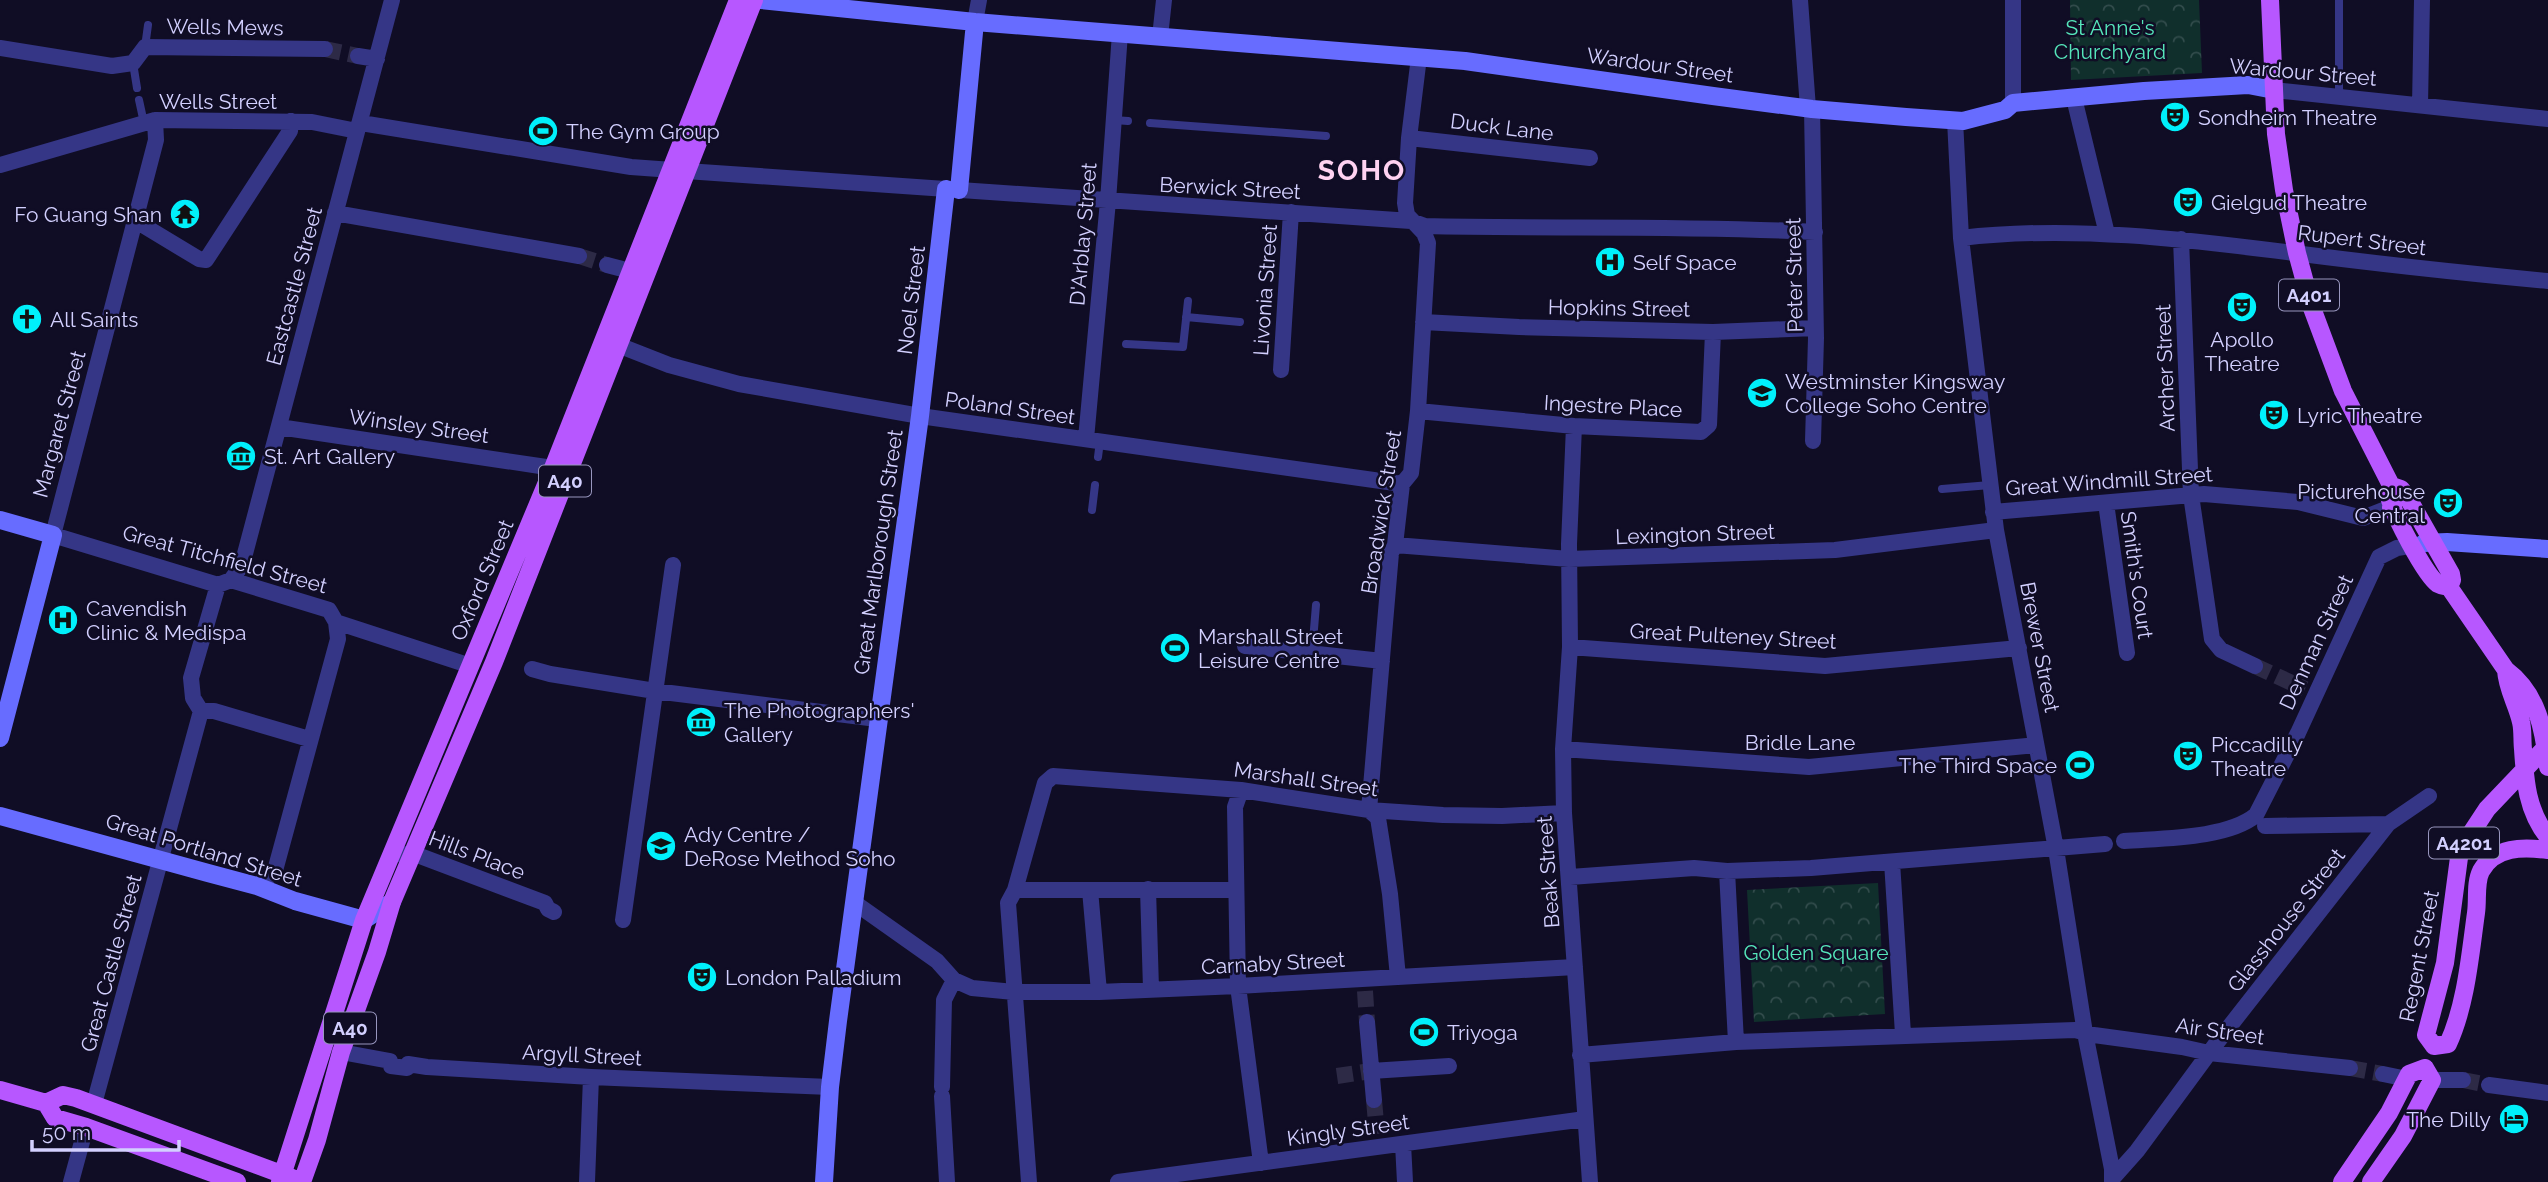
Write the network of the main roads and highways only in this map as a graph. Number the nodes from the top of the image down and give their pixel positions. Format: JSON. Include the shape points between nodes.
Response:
{"nodes":[{"id":1,"x":738,"y":0,"type":"edge"},
{"id":2,"x":754,"y":0,"type":"edge"},
{"id":3,"x":2270,"y":0,"type":"edge"},
{"id":4,"x":678,"y":171,"type":"junction"},
{"id":5,"x":611,"y":341,"type":"junction"},
{"id":6,"x":2392,"y":486,"type":"junction"},
{"id":7,"x":2423,"y":544,"type":"junction"},
{"id":8,"x":2506,"y":670,"type":"junction"},
{"id":9,"x":2547,"y":747,"type":"edge"},
{"id":10,"x":2548,"y":767,"type":"edge"},
{"id":11,"x":2524,"y":769,"type":"junction"},
{"id":12,"x":2548,"y":836,"type":"edge"},
{"id":13,"x":2548,"y":850,"type":"edge"},
{"id":14,"x":2434,"y":1046,"type":"junction"},
{"id":15,"x":2429,"y":1074,"type":"junction"},
{"id":16,"x":0,"y":1090,"type":"edge"},
{"id":17,"x":46,"y":1103,"type":"junction"},
{"id":18,"x":281,"y":1179,"type":"edge"},
{"id":19,"x":237,"y":1182,"type":"edge"},
{"id":20,"x":302,"y":1182,"type":"edge"},
{"id":21,"x":2342,"y":1182,"type":"edge"},
{"id":22,"x":2371,"y":1182,"type":"edge"}],
"edges":[{"from":1,"to":4,"type":"main road","name":"Oxford Street","number":"A40"},
{"from":2,"to":4,"type":"main road","name":"Oxford Street","number":"A40"},
{"from":3,"to":6,"type":"main road","number":"A401","via":[[2276,134],[2297,253],[2343,391]]},
{"from":4,"to":5,"type":"main road","name":"Oxford Street","number":"A40"},
{"from":4,"to":5,"type":"main road","name":"Oxford Street","number":"A40","via":[[630,271]]},
{"from":5,"to":18,"type":"main road","name":"Oxford Street","number":"A40","via":[[553,468],[364,920]]},
{"from":5,"to":20,"type":"main road","name":"Oxford Street","number":"A40","via":[[494,662],[391,902]]},
{"from":6,"to":7,"type":"main road","number":"A401","via":[[2404,492]]},
{"from":6,"to":7,"type":"main road","number":"A401","via":[[2391,507]]},
{"from":7,"to":8,"type":"main road","number":"A401","via":[[2435,582],[2449,587]]},
{"from":8,"to":9,"type":"main road","via":[[2528,693],[2540,715]]},
{"from":8,"to":11,"type":"main road","number":"A401","via":[[2521,723]]},
{"from":9,"to":10,"type":"main road"},
{"from":9,"to":11,"type":"main road"},
{"from":11,"to":12,"type":"main road","via":[[2530,804]]},
{"from":11,"to":14,"type":"main road","name":"Regent Street","number":"A4201","via":[[2482,816],[2460,850],[2445,963],[2426,1035]]},
{"from":13,"to":14,"type":"main road","name":"Regent Street","number":"A4201","via":[[2507,849],[2480,873],[2471,950],[2455,1025],[2448,1044]]},
{"from":14,"to":15,"type":"main road","name":"Regent Street","number":"A4201"},
{"from":15,"to":21,"type":"main road","via":[[2411,1072]]},
{"from":15,"to":22,"type":"main road","name":"Regent Street","number":"A4201","via":[[2403,1136]]},
{"from":16,"to":17,"type":"main road"},
{"from":17,"to":18,"type":"main road","via":[[63,1095],[94,1104]]},
{"from":17,"to":19,"type":"main road","via":[[55,1118]]},
{"from":18,"to":20,"type":"main road"}]}
